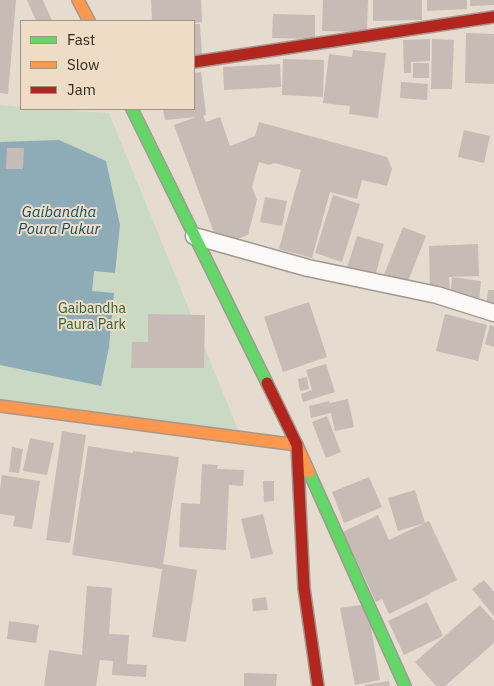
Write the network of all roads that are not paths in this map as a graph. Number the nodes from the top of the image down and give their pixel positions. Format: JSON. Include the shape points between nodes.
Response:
{"nodes":[{"id":1,"x":78,"y":0,"type":"edge"},
{"id":2,"x":494,"y":17,"type":"edge"},
{"id":3,"x":88,"y":20,"type":"edge"},
{"id":4,"x":195,"y":62,"type":"edge"},
{"id":5,"x":132,"y":110,"type":"edge"},
{"id":6,"x":194,"y":236,"type":"junction"},
{"id":7,"x":494,"y":313,"type":"edge"},
{"id":8,"x":0,"y":406,"type":"edge"},
{"id":9,"x":298,"y":445,"type":"junction"},
{"id":10,"x":318,"y":686,"type":"edge"},
{"id":11,"x":405,"y":686,"type":"edge"}],
"edges":[{"from":1,"to":3,"type":"street"},
{"from":2,"to":4,"type":"street"},
{"from":5,"to":6,"type":"street"},
{"from":6,"to":7,"type":"street","via":[[308,268],[437,295]]},
{"from":6,"to":9,"type":"street"},
{"from":8,"to":9,"type":"street"},
{"from":9,"to":10,"type":"street","via":[[304,588]]},
{"from":9,"to":11,"type":"street"}]}
